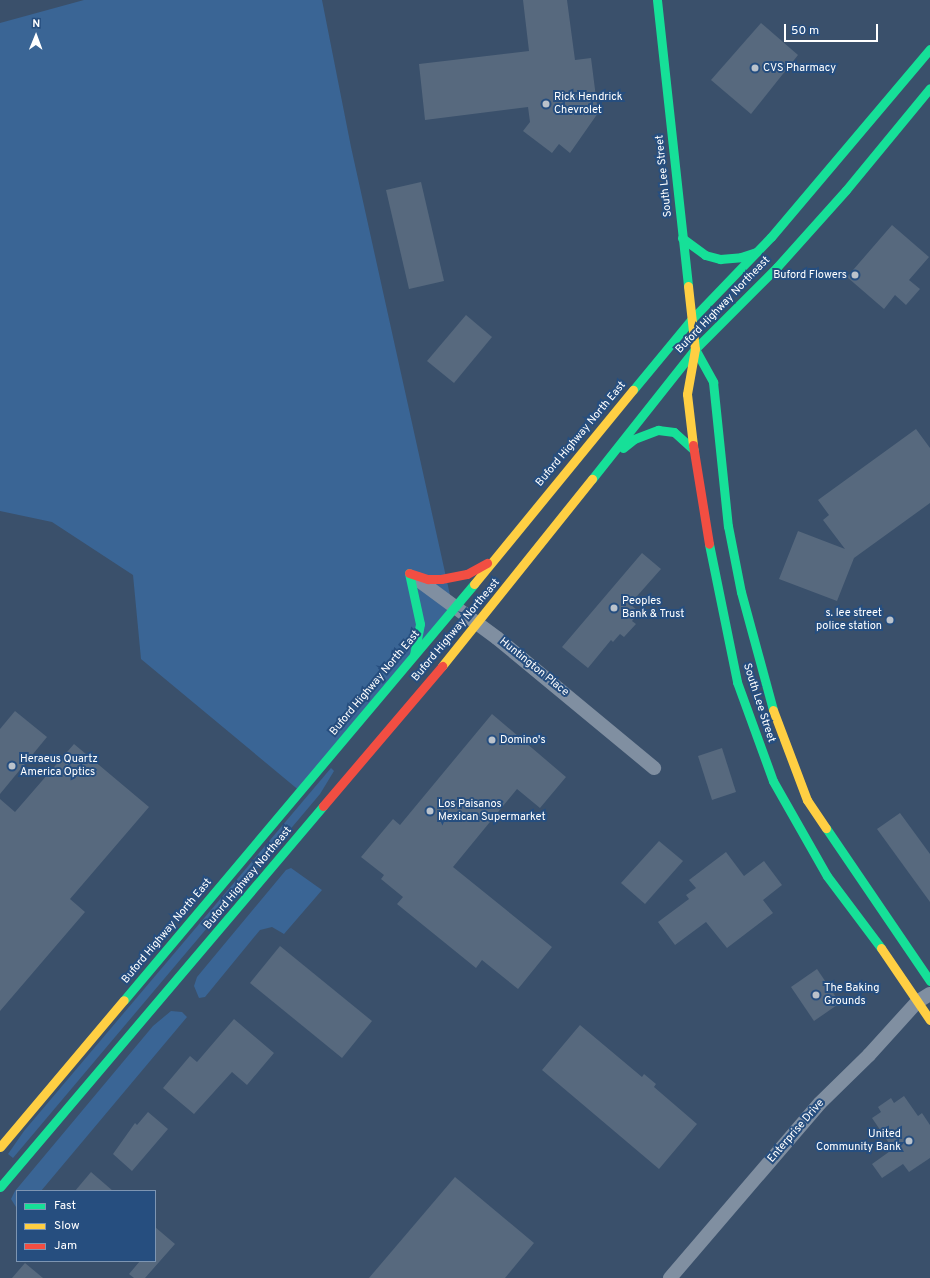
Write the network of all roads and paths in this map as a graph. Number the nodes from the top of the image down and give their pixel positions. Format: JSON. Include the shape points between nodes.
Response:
{"nodes":[{"id":1,"x":657,"y":0,"type":"edge"},
{"id":2,"x":930,"y":49,"type":"edge"},
{"id":3,"x":930,"y":88,"type":"edge"},
{"id":4,"x":682,"y":238,"type":"junction"},
{"id":5,"x":756,"y":252,"type":"junction"},
{"id":6,"x":690,"y":320,"type":"junction"},
{"id":7,"x":695,"y":349,"type":"junction"},
{"id":8,"x":694,"y":450,"type":"junction"},
{"id":9,"x":605,"y":465,"type":"junction"},
{"id":10,"x":492,"y":561,"type":"junction"},
{"id":11,"x":409,"y":573,"type":"junction"},
{"id":12,"x":454,"y":606,"type":"junction"},
{"id":13,"x":478,"y":623,"type":"junction"},
{"id":14,"x":413,"y":656,"type":"junction"},
{"id":15,"x":654,"y":768,"type":"dead end"},
{"id":16,"x":930,"y":981,"type":"edge"},
{"id":17,"x":930,"y":994,"type":"edge"},
{"id":18,"x":917,"y":1002,"type":"junction"},
{"id":19,"x":930,"y":1020,"type":"edge"},
{"id":20,"x":0,"y":1147,"type":"edge"},
{"id":21,"x":0,"y":1187,"type":"edge"},
{"id":22,"x":670,"y":1278,"type":"edge"}],
"edges":[{"from":1,"to":4,"type":"main road","name":"South Lee Street"},
{"from":2,"to":5,"type":"main road","name":"Buford Highway North East"},
{"from":3,"to":7,"type":"main road","name":"Buford Highway Northeast","via":[[846,190],[777,267]]},
{"from":4,"to":5,"type":"main road","via":[[705,255],[720,259],[741,257]]},
{"from":4,"to":6,"type":"main road","name":"South Lee Street"},
{"from":5,"to":6,"type":"main road","name":"Buford Highway North East"},
{"from":6,"to":7,"type":"main road","name":"South Lee Street"},
{"from":6,"to":10,"type":"main road","name":"Buford Highway North East"},
{"from":7,"to":8,"type":"main road","name":"South Lee Street","via":[[687,394]]},
{"from":7,"to":9,"type":"main road","name":"Buford Highway Northeast"},
{"from":7,"to":16,"type":"main road","name":"South Lee Street","via":[[713,382],[728,526],[741,592],[778,731],[807,800]]},
{"from":8,"to":9,"type":"main road","via":[[674,432],[658,430],[634,438]]},
{"from":8,"to":18,"type":"main road","name":"South Lee Street","via":[[712,569],[737,682],[773,781],[827,876],[862,920]]},
{"from":9,"to":13,"type":"main road","name":"Buford Highway Northeast"},
{"from":10,"to":11,"type":"main road","via":[[467,574],[441,579],[428,579]]},
{"from":10,"to":12,"type":"main road","name":"Buford Highway North East"},
{"from":11,"to":12,"type":"street","name":"Huntington Place"},
{"from":11,"to":14,"type":"main road","via":[[420,624]]},
{"from":12,"to":13,"type":"street","name":"Huntington Place"},
{"from":12,"to":14,"type":"main road","name":"Buford Highway North East"},
{"from":13,"to":15,"type":"street","name":"Huntington Place"},
{"from":13,"to":21,"type":"main road","name":"Buford Highway Northeast","via":[[246,900]]},
{"from":14,"to":20,"type":"main road","name":"Buford Highway North East"},
{"from":17,"to":18,"type":"street","name":"Enterprise Drive"},
{"from":18,"to":19,"type":"main road","name":"South Lee Street"},
{"from":18,"to":22,"type":"street","name":"Enterprise Drive","via":[[869,1055],[820,1103]]}]}
